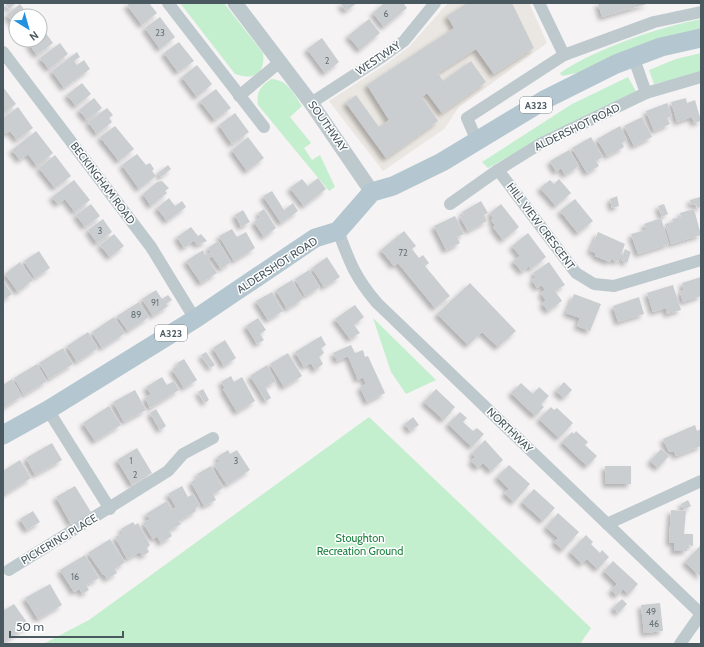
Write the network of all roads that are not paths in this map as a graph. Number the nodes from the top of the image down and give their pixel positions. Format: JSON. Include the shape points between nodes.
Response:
{"nodes":[{"id":1,"x":168,"y":3,"type":"edge"},
{"id":2,"x":235,"y":3,"type":"edge"},
{"id":3,"x":435,"y":3,"type":"edge"},
{"id":4,"x":539,"y":3,"type":"edge"},
{"id":5,"x":701,"y":12,"type":"edge"},
{"id":6,"x":701,"y":38,"type":"edge"},
{"id":7,"x":3,"y":52,"type":"edge"},
{"id":8,"x":564,"y":55,"type":"junction"},
{"id":9,"x":633,"y":56,"type":"junction"},
{"id":10,"x":280,"y":62,"type":"junction"},
{"id":11,"x":701,"y":77,"type":"edge"},
{"id":12,"x":646,"y":93,"type":"junction"},
{"id":13,"x":239,"y":96,"type":"junction"},
{"id":14,"x":311,"y":103,"type":"junction"},
{"id":15,"x":264,"y":127,"type":"dead end"},
{"id":16,"x":477,"y":141,"type":"junction"},
{"id":17,"x":498,"y":170,"type":"junction"},
{"id":18,"x":372,"y":192,"type":"junction"},
{"id":19,"x":450,"y":204,"type":"dead end"},
{"id":20,"x":338,"y":231,"type":"junction"},
{"id":21,"x":701,"y":260,"type":"edge"},
{"id":22,"x":195,"y":319,"type":"junction"},
{"id":23,"x":48,"y":410,"type":"junction"},
{"id":24,"x":3,"y":435,"type":"edge"},
{"id":25,"x":213,"y":438,"type":"dead end"},
{"id":26,"x":701,"y":481,"type":"edge"},
{"id":27,"x":110,"y":509,"type":"junction"},
{"id":28,"x":607,"y":524,"type":"junction"},
{"id":29,"x":9,"y":570,"type":"dead end"},
{"id":30,"x":701,"y":614,"type":"edge"},
{"id":31,"x":680,"y":644,"type":"edge"}],
"edges":[{"from":1,"to":13,"type":"street"},
{"from":2,"to":10,"type":"street","name":"SOUTHWAY"},
{"from":3,"to":14,"type":"street","name":"WESTWAY","via":[[404,41]]},
{"from":4,"to":8,"type":"street"},
{"from":5,"to":8,"type":"street","via":[[654,22]]},
{"from":6,"to":9,"type":"main road","number":"A323"},
{"from":7,"to":22,"type":"street","name":"BECKINGHAM ROAD","via":[[151,247]]},
{"from":8,"to":16,"type":"street","via":[[467,118]]},
{"from":9,"to":12,"type":"street"},
{"from":9,"to":16,"type":"main road","number":"A323","via":[[546,99]]},
{"from":10,"to":13,"type":"street"},
{"from":10,"to":14,"type":"street","name":"SOUTHWAY"},
{"from":11,"to":12,"type":"street","name":"ALDERSHOT ROAD"},
{"from":12,"to":17,"type":"street","name":"ALDERSHOT ROAD","via":[[540,144]]},
{"from":13,"to":15,"type":"street"},
{"from":14,"to":18,"type":"street","name":"SOUTHWAY"},
{"from":16,"to":18,"type":"main road","number":"A323","via":[[393,186]]},
{"from":17,"to":19,"type":"street","name":"ALDERSHOT ROAD"},
{"from":17,"to":21,"type":"street","name":"HILL VIEW CRESCENT","via":[[576,273],[594,284],[614,286]]},
{"from":18,"to":20,"type":"main road"},
{"from":20,"to":22,"type":"main road","name":"ALDERSHOT ROAD","number":"A323","via":[[315,238]]},
{"from":20,"to":28,"type":"street","name":"NORTHWAY","via":[[351,266],[361,284],[377,303]]},
{"from":22,"to":23,"type":"main road","name":"ALDERSHOT ROAD","number":"A323"},
{"from":23,"to":24,"type":"main road","name":"ALDERSHOT ROAD","number":"A323"},
{"from":23,"to":27,"type":"street","name":"PICKERING PLACE"},
{"from":25,"to":27,"type":"street","name":"PICKERING PLACE","via":[[183,454],[168,472]]},
{"from":26,"to":28,"type":"street"},
{"from":27,"to":29,"type":"street","name":"PICKERING PLACE"},
{"from":28,"to":30,"type":"street","name":"NORTHWAY"},
{"from":30,"to":31,"type":"street"}]}
